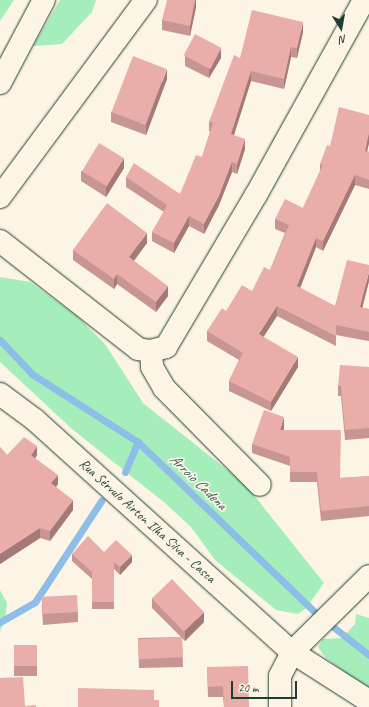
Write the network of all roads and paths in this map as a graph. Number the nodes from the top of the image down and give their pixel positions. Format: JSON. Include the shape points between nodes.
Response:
{"nodes":[{"id":1,"x":44,"y":0,"type":"edge"},
{"id":2,"x":146,"y":0,"type":"edge"},
{"id":3,"x":364,"y":0,"type":"edge"},
{"id":4,"x":0,"y":83,"type":"edge"},
{"id":5,"x":0,"y":197,"type":"edge"},
{"id":6,"x":0,"y":241,"type":"edge"},
{"id":7,"x":151,"y":351,"type":"junction"},
{"id":8,"x":0,"y":394,"type":"edge"},
{"id":9,"x":260,"y":485,"type":"dead end"},
{"id":10,"x":367,"y":582,"type":"edge"},
{"id":11,"x":297,"y":647,"type":"junction"},
{"id":12,"x":369,"y":701,"type":"edge"},
{"id":13,"x":280,"y":707,"type":"edge"}],
"edges":[{"from":1,"to":4,"type":"street"},
{"from":2,"to":5,"type":"street"},
{"from":3,"to":7,"type":"street","via":[[256,195],[166,347]]},
{"from":6,"to":7,"type":"street","via":[[138,349]]},
{"from":7,"to":9,"type":"street","via":[[152,367],[164,388]]},
{"from":8,"to":11,"type":"street","name":"Rua Sérvulo Airton Ilha Silva - Casca","via":[[35,420]]},
{"from":10,"to":11,"type":"street"},
{"from":11,"to":12,"type":"street","name":"Rua Sérvulo Airton Ilha Silva - Casca"},
{"from":11,"to":13,"type":"street","via":[[280,676]]}]}
